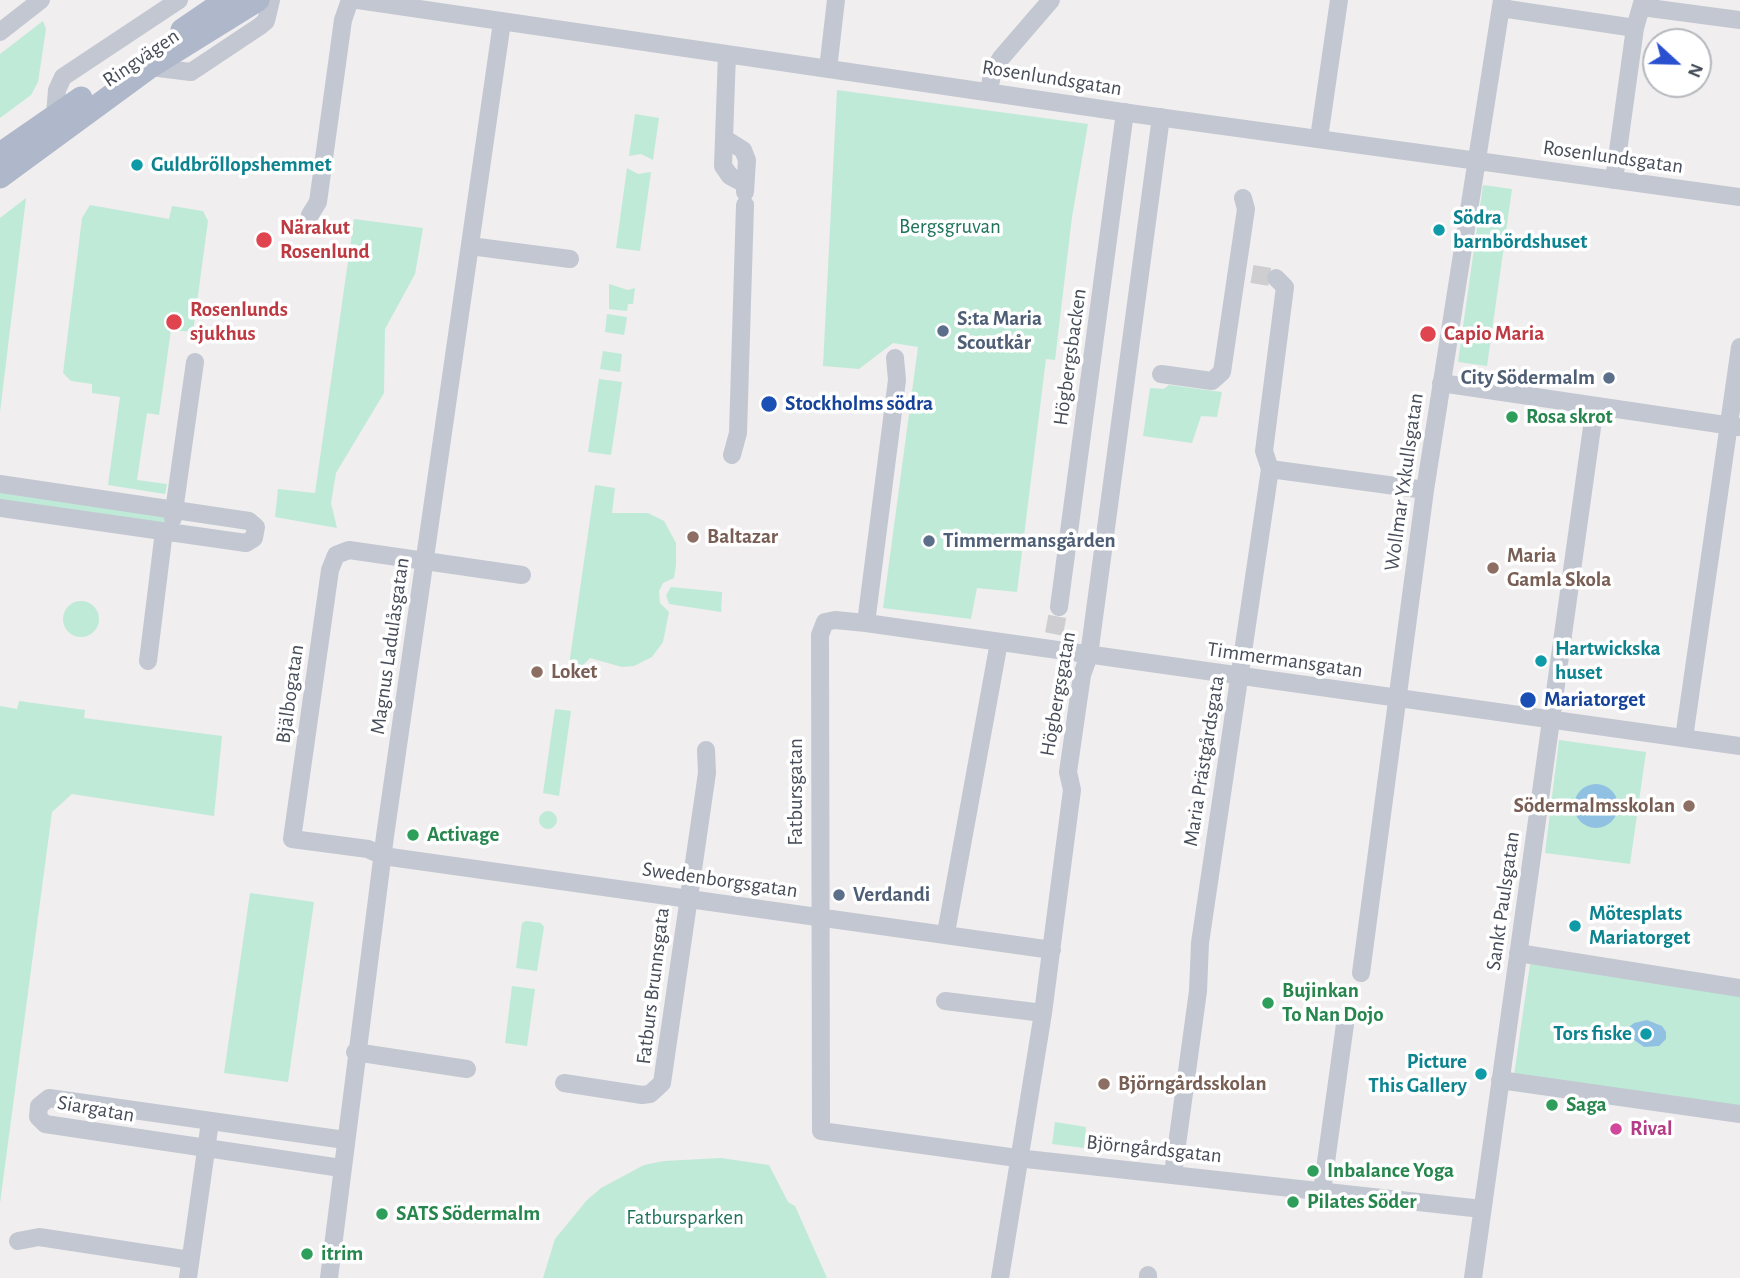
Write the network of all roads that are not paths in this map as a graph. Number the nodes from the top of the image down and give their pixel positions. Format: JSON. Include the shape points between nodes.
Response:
{"nodes":[{"id":1,"x":41,"y":0,"type":"edge"},
{"id":2,"x":179,"y":0,"type":"edge"},
{"id":3,"x":226,"y":0,"type":"edge"},
{"id":4,"x":258,"y":0,"type":"edge"},
{"id":5,"x":271,"y":0,"type":"edge"},
{"id":6,"x":350,"y":0,"type":"edge"},
{"id":7,"x":358,"y":0,"type":"edge"},
{"id":8,"x":836,"y":0,"type":"edge"},
{"id":9,"x":1051,"y":0,"type":"edge"},
{"id":10,"x":1339,"y":0,"type":"edge"},
{"id":11,"x":1502,"y":4,"type":"edge"},
{"id":12,"x":1643,"y":4,"type":"edge"},
{"id":13,"x":1740,"y":20,"type":"edge"},
{"id":14,"x":502,"y":22,"type":"junction"},
{"id":15,"x":1635,"y":28,"type":"junction"},
{"id":16,"x":0,"y":32,"type":"edge"},
{"id":17,"x":727,"y":54,"type":"junction"},
{"id":18,"x":150,"y":67,"type":"junction"},
{"id":19,"x":828,"y":69,"type":"junction"},
{"id":20,"x":989,"y":92,"type":"junction"},
{"id":21,"x":1125,"y":112,"type":"junction"},
{"id":22,"x":55,"y":116,"type":"junction"},
{"id":23,"x":1161,"y":117,"type":"junction"},
{"id":24,"x":724,"y":138,"type":"junction"},
{"id":25,"x":1319,"y":138,"type":"junction"},
{"id":26,"x":0,"y":154,"type":"edge"},
{"id":27,"x":1476,"y":161,"type":"junction"},
{"id":28,"x":0,"y":177,"type":"edge"},
{"id":29,"x":1614,"y":180,"type":"junction"},
{"id":30,"x":745,"y":194,"type":"junction"},
{"id":31,"x":1740,"y":197,"type":"edge"},
{"id":32,"x":1242,"y":198,"type":"dead end"},
{"id":33,"x":310,"y":215,"type":"dead end"},
{"id":34,"x":470,"y":246,"type":"junction"},
{"id":35,"x":570,"y":259,"type":"dead end"},
{"id":36,"x":1276,"y":278,"type":"dead end"},
{"id":37,"x":1740,"y":347,"type":"edge"},
{"id":38,"x":895,"y":358,"type":"dead end"},
{"id":39,"x":195,"y":362,"type":"dead end"},
{"id":40,"x":1161,"y":374,"type":"dead end"},
{"id":41,"x":1441,"y":383,"type":"junction"},
{"id":42,"x":1595,"y":406,"type":"junction"},
{"id":43,"x":1734,"y":427,"type":"edge"},
{"id":44,"x":732,"y":455,"type":"dead end"},
{"id":45,"x":1270,"y":470,"type":"junction"},
{"id":46,"x":0,"y":484,"type":"edge"},
{"id":47,"x":1425,"y":491,"type":"junction"},
{"id":48,"x":0,"y":508,"type":"edge"},
{"id":49,"x":174,"y":509,"type":"junction"},
{"id":50,"x":168,"y":531,"type":"junction"},
{"id":51,"x":426,"y":561,"type":"junction"},
{"id":52,"x":522,"y":575,"type":"dead end"},
{"id":53,"x":1059,"y":607,"type":"tunnel mouth"},
{"id":54,"x":825,"y":622,"type":"joint"},
{"id":55,"x":866,"y":623,"type":"junction"},
{"id":56,"x":999,"y":642,"type":"junction"},
{"id":57,"x":1089,"y":655,"type":"junction"},
{"id":58,"x":148,"y":661,"type":"dead end"},
{"id":59,"x":1240,"y":677,"type":"junction"},
{"id":60,"x":1395,"y":698,"type":"junction"},
{"id":61,"x":1552,"y":719,"type":"junction"},
{"id":62,"x":1684,"y":738,"type":"junction"},
{"id":63,"x":1740,"y":746,"type":"edge"},
{"id":64,"x":706,"y":750,"type":"dead end"},
{"id":65,"x":383,"y":856,"type":"junction"},
{"id":66,"x":687,"y":899,"type":"junction"},
{"id":67,"x":821,"y":916,"type":"junction"},
{"id":68,"x":946,"y":933,"type":"junction"},
{"id":69,"x":1052,"y":950,"type":"junction"},
{"id":70,"x":1518,"y":953,"type":"junction"},
{"id":71,"x":1361,"y":973,"type":"dead end"},
{"id":72,"x":1740,"y":988,"type":"edge"},
{"id":73,"x":945,"y":1000,"type":"dead end"},
{"id":74,"x":1043,"y":1013,"type":"junction"},
{"id":75,"x":1346,"y":1017,"type":"dead end"},
{"id":76,"x":355,"y":1052,"type":"junction"},
{"id":77,"x":467,"y":1069,"type":"dead end"},
{"id":78,"x":1500,"y":1080,"type":"junction"},
{"id":79,"x":564,"y":1083,"type":"dead end"},
{"id":80,"x":1740,"y":1114,"type":"edge"},
{"id":81,"x":210,"y":1122,"type":"junction"},
{"id":82,"x":821,"y":1131,"type":"joint"},
{"id":83,"x":345,"y":1140,"type":"junction"},
{"id":84,"x":206,"y":1150,"type":"junction"},
{"id":85,"x":1017,"y":1158,"type":"junction"},
{"id":86,"x":341,"y":1168,"type":"junction"},
{"id":87,"x":1173,"y":1174,"type":"junction"},
{"id":88,"x":1322,"y":1191,"type":"junction"},
{"id":89,"x":1482,"y":1209,"type":"junction"},
{"id":90,"x":18,"y":1241,"type":"dead end"},
{"id":91,"x":189,"y":1269,"type":"edge"},
{"id":92,"x":329,"y":1278,"type":"edge"},
{"id":93,"x":1000,"y":1278,"type":"edge"},
{"id":94,"x":1473,"y":1278,"type":"edge"}],
"edges":[{"from":1,"to":16,"type":"street"},
{"from":2,"to":22,"type":"street","name":"Ringvägen","via":[[63,77]]},
{"from":3,"to":22,"type":"main road","name":"Ringvägen"},
{"from":4,"to":18,"type":"main road","name":"Ringvägen"},
{"from":5,"to":18,"type":"street","name":"Ringvägen","via":[[260,26],[191,72]]},
{"from":6,"to":33,"type":"street","via":[[343,20],[318,202]]},
{"from":7,"to":14,"type":"street","name":"Rosenlundsgatan"},
{"from":8,"to":19,"type":"street"},
{"from":9,"to":20,"type":"street","via":[[1001,58]]},
{"from":10,"to":25,"type":"street"},
{"from":11,"to":15,"type":"street"},
{"from":11,"to":27,"type":"street","name":"Wollmar Yxkullsgatan"},
{"from":12,"to":13,"type":"street"},
{"from":12,"to":15,"type":"street"},
{"from":14,"to":17,"type":"street","name":"Rosenlundsgatan"},
{"from":14,"to":34,"type":"street","name":"Magnus Ladulåsgatan"},
{"from":15,"to":29,"type":"street"},
{"from":17,"to":19,"type":"street","name":"Rosenlundsgatan"},
{"from":17,"to":24,"type":"street"},
{"from":18,"to":28,"type":"main road","name":"Ringvägen"},
{"from":19,"to":20,"type":"street","name":"Rosenlundsgatan"},
{"from":20,"to":21,"type":"street","name":"Rosenlundsgatan"},
{"from":21,"to":23,"type":"street","name":"Rosenlundsgatan"},
{"from":21,"to":53,"type":"street","name":"Högbergsbacken"},
{"from":22,"to":26,"type":"main road","name":"Ringvägen"},
{"from":23,"to":25,"type":"street","name":"Rosenlundsgatan"},
{"from":23,"to":57,"type":"street","name":"Högbergsgatan"},
{"from":24,"to":30,"type":"street","via":[[723,166]]},
{"from":24,"to":30,"type":"street","via":[[743,150],[747,160]]},
{"from":25,"to":27,"type":"street","name":"Rosenlundsgatan"},
{"from":27,"to":29,"type":"street","name":"Rosenlundsgatan"},
{"from":27,"to":41,"type":"street","name":"Wollmar Yxkullsgatan"},
{"from":29,"to":31,"type":"street","name":"Rosenlundsgatan"},
{"from":30,"to":44,"type":"street","via":[[738,433]]},
{"from":32,"to":40,"type":"street","via":[[1246,209],[1245,274],[1218,379]]},
{"from":34,"to":35,"type":"street"},
{"from":34,"to":51,"type":"street","name":"Magnus Ladulåsgatan"},
{"from":36,"to":45,"type":"street","name":"Maria Prästgårdsgata","via":[[1285,287],[1264,451]]},
{"from":37,"to":43,"type":"street"},
{"from":38,"to":55,"type":"street","via":[[897,380]]},
{"from":39,"to":49,"type":"street"},
{"from":41,"to":42,"type":"street"},
{"from":41,"to":47,"type":"street","name":"Wollmar Yxkullsgatan"},
{"from":42,"to":43,"type":"street"},
{"from":42,"to":61,"type":"street","name":"Sankt Paulsgatan"},
{"from":43,"to":62,"type":"street"},
{"from":45,"to":47,"type":"street"},
{"from":45,"to":59,"type":"street","name":"Maria Prästgårdsgata"},
{"from":46,"to":49,"type":"street"},
{"from":47,"to":60,"type":"street","name":"Wollmar Yxkullsgatan"},
{"from":48,"to":50,"type":"street"},
{"from":49,"to":50,"type":"street"},
{"from":49,"to":50,"type":"street","via":[[249,521],[256,527],[254,538],[246,543]]},
{"from":50,"to":58,"type":"street"},
{"from":51,"to":52,"type":"street"},
{"from":51,"to":65,"type":"street","name":"Magnus Ladulåsgatan"},
{"from":51,"to":65,"type":"street","name":"Bjälbogatan","via":[[349,550],[336,555],[324,611],[292,839],[368,849]]},
{"from":54,"to":55,"type":"street","name":"Timmermansgatan"},
{"from":54,"to":67,"type":"street","name":"Fatbursgatan","via":[[820,635]]},
{"from":55,"to":56,"type":"street","name":"Timmermansgatan"},
{"from":56,"to":57,"type":"street","name":"Timmermansgatan","via":[[1053,642]]},
{"from":56,"to":68,"type":"street"},
{"from":57,"to":59,"type":"street","name":"Timmermansgatan"},
{"from":57,"to":69,"type":"street","name":"Högbergsgatan","via":[[1068,772],[1072,790]]},
{"from":59,"to":60,"type":"street","name":"Timmermansgatan"},
{"from":59,"to":87,"type":"street","name":"Maria Prästgårdsgata","via":[[1200,943],[1198,991]]},
{"from":60,"to":61,"type":"street","name":"Timmermansgatan"},
{"from":60,"to":71,"type":"street","name":"Wollmar Yxkullsgatan"},
{"from":61,"to":62,"type":"street","name":"Timmermansgatan"},
{"from":61,"to":70,"type":"street","name":"Sankt Paulsgatan"},
{"from":62,"to":63,"type":"street","name":"Timmermansgatan"},
{"from":64,"to":66,"type":"street","name":"Fatburs Brunnsgata","via":[[707,774]]},
{"from":65,"to":66,"type":"street","name":"Swedenborgsgatan"},
{"from":65,"to":76,"type":"street","name":"Magnus Ladulåsgatan"},
{"from":66,"to":67,"type":"street","name":"Swedenborgsgatan"},
{"from":66,"to":79,"type":"street","name":"Fatburs Brunnsgata","via":[[662,1083],[642,1095]]},
{"from":67,"to":68,"type":"street","name":"Swedenborgsgatan"},
{"from":67,"to":82,"type":"street","name":"Fatbursgatan"},
{"from":68,"to":69,"type":"street","name":"Swedenborgsgatan"},
{"from":69,"to":74,"type":"street","name":"Högbergsgatan"},
{"from":70,"to":72,"type":"street"},
{"from":70,"to":78,"type":"street","name":"Sankt Paulsgatan"},
{"from":73,"to":74,"type":"street"},
{"from":74,"to":85,"type":"street","name":"Högbergsgatan","via":[[1024,1143]]},
{"from":75,"to":88,"type":"street"},
{"from":76,"to":77,"type":"street"},
{"from":76,"to":83,"type":"street","name":"Magnus Ladulåsgatan"},
{"from":78,"to":80,"type":"street"},
{"from":78,"to":89,"type":"street","name":"Sankt Paulsgatan"},
{"from":81,"to":83,"type":"street","name":"Siargatan"},
{"from":81,"to":84,"type":"street"},
{"from":81,"to":84,"type":"street","name":"Siargatan","via":[[49,1098],[39,1106],[38,1117],[45,1124]]},
{"from":82,"to":85,"type":"street","name":"Björngårdsgatan"},
{"from":83,"to":86,"type":"street","name":"Magnus Ladulåsgatan"},
{"from":84,"to":86,"type":"street","name":"Siargatan"},
{"from":84,"to":91,"type":"street"},
{"from":85,"to":87,"type":"street","name":"Björngårdsgatan"},
{"from":85,"to":93,"type":"street","name":"Högbergsgatan"},
{"from":86,"to":92,"type":"street","name":"Magnus Ladulåsgatan"},
{"from":87,"to":88,"type":"street","name":"Björngårdsgatan"},
{"from":88,"to":89,"type":"street","name":"Björngårdsgatan"},
{"from":89,"to":94,"type":"street","name":"Sankt Paulsgatan"},
{"from":90,"to":91,"type":"street","via":[[39,1237]]}]}
